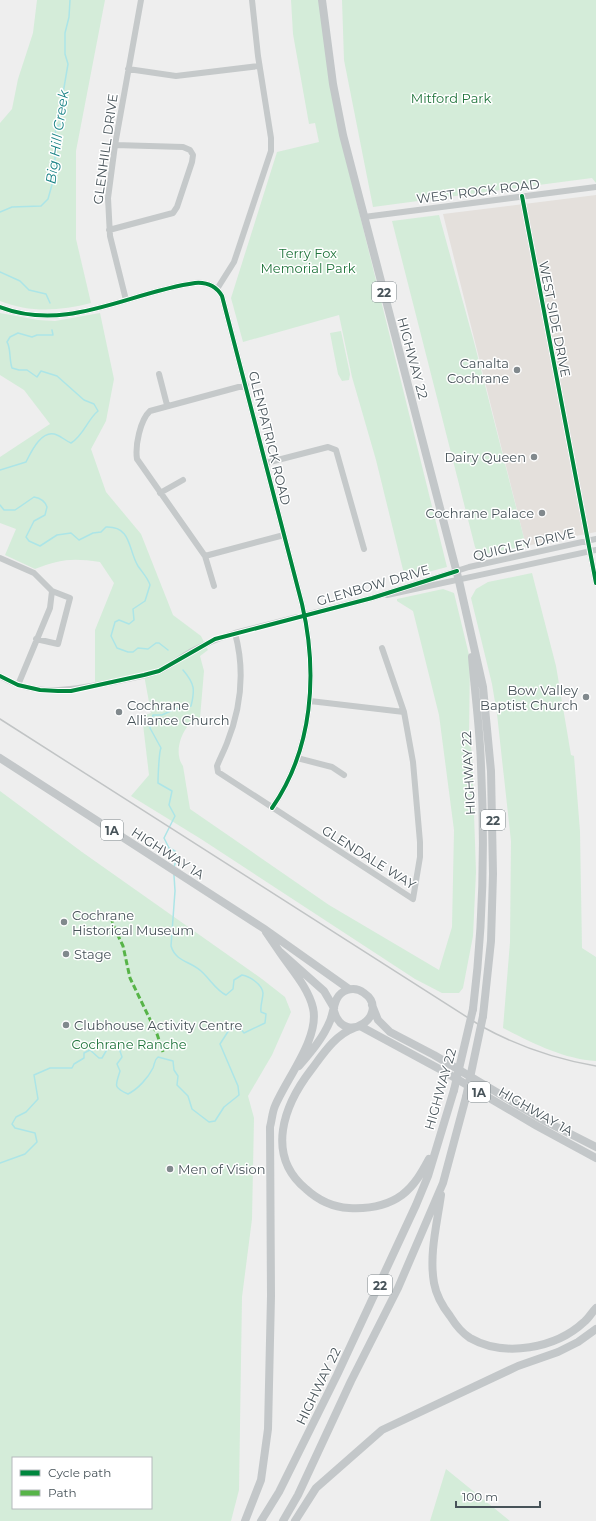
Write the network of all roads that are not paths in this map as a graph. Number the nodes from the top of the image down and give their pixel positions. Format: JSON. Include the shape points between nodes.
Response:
{"nodes":[{"id":1,"x":141,"y":0,"type":"edge"},
{"id":2,"x":252,"y":0,"type":"edge"},
{"id":3,"x":322,"y":0,"type":"edge"},
{"id":4,"x":259,"y":66,"type":"junction"},
{"id":5,"x":128,"y":69,"type":"junction"},
{"id":6,"x":115,"y":145,"type":"junction"},
{"id":7,"x":596,"y":187,"type":"edge"},
{"id":8,"x":522,"y":196,"type":"junction"},
{"id":9,"x":364,"y":217,"type":"junction"},
{"id":10,"x":109,"y":230,"type":"junction"},
{"id":11,"x":217,"y":289,"type":"junction"},
{"id":12,"x":126,"y":300,"type":"junction"},
{"id":13,"x":0,"y":307,"type":"edge"},
{"id":14,"x":159,"y":374,"type":"dead end"},
{"id":15,"x":246,"y":385,"type":"junction"},
{"id":16,"x":167,"y":406,"type":"junction"},
{"id":17,"x":266,"y":463,"type":"junction"},
{"id":18,"x":183,"y":480,"type":"dead end"},
{"id":19,"x":160,"y":493,"type":"junction"},
{"id":20,"x":284,"y":535,"type":"junction"},
{"id":21,"x":596,"y":539,"type":"edge"},
{"id":22,"x":587,"y":541,"type":"junction"},
{"id":23,"x":364,"y":549,"type":"dead end"},
{"id":24,"x":593,"y":550,"type":"edge"},
{"id":25,"x":205,"y":556,"type":"junction"},
{"id":26,"x":0,"y":558,"type":"edge"},
{"id":27,"x":457,"y":571,"type":"junction"},
{"id":28,"x":459,"y":581,"type":"junction"},
{"id":29,"x":596,"y":583,"type":"edge"},
{"id":30,"x":214,"y":586,"type":"dead end"},
{"id":31,"x":52,"y":591,"type":"junction"},
{"id":32,"x":372,"y":598,"type":"junction"},
{"id":33,"x":305,"y":615,"type":"junction"},
{"id":34,"x":470,"y":626,"type":"junction"},
{"id":35,"x":235,"y":633,"type":"junction"},
{"id":36,"x":36,"y":639,"type":"junction"},
{"id":37,"x":382,"y":648,"type":"dead end"},
{"id":38,"x":0,"y":676,"type":"edge"},
{"id":39,"x":18,"y":685,"type":"junction"},
{"id":40,"x":310,"y":701,"type":"junction"},
{"id":41,"x":404,"y":712,"type":"junction"},
{"id":42,"x":0,"y":758,"type":"edge"},
{"id":43,"x":297,"y":758,"type":"junction"},
{"id":44,"x":344,"y":774,"type":"dead end"},
{"id":45,"x":272,"y":808,"type":"junction"},
{"id":46,"x":263,"y":928,"type":"junction"},
{"id":47,"x":279,"y":951,"type":"junction"},
{"id":48,"x":350,"y":989,"type":"junction"},
{"id":49,"x":372,"y":1005,"type":"junction"},
{"id":50,"x":334,"y":1009,"type":"junction"},
{"id":51,"x":357,"y":1027,"type":"junction"},
{"id":52,"x":285,"y":1085,"type":"junction"},
{"id":53,"x":444,"y":1119,"type":"junction"},
{"id":54,"x":596,"y":1147,"type":"edge"},
{"id":55,"x":596,"y":1158,"type":"edge"},
{"id":56,"x":443,"y":1183,"type":"junction"},
{"id":57,"x":596,"y":1308,"type":"edge"},
{"id":58,"x":596,"y":1329,"type":"edge"},
{"id":59,"x":245,"y":1521,"type":"edge"},
{"id":60,"x":261,"y":1521,"type":"edge"},
{"id":61,"x":283,"y":1521,"type":"edge"},
{"id":62,"x":296,"y":1521,"type":"edge"}],
"edges":[{"from":1,"to":5,"type":"street","name":"GLENHILL DRIVE"},
{"from":2,"to":4,"type":"street"},
{"from":3,"to":9,"type":"main road","name":"HIGHWAY 22","number":"22","via":[[333,84]]},
{"from":4,"to":5,"type":"street","via":[[176,76]]},
{"from":4,"to":11,"type":"street","via":[[271,151],[234,262]]},
{"from":5,"to":6,"type":"street","name":"GLENHILL DRIVE"},
{"from":6,"to":10,"type":"street","name":"GLENHILL DRIVE","via":[[108,198]]},
{"from":6,"to":10,"type":"street","via":[[183,148],[190,150],[193,159],[173,213]]},
{"from":7,"to":8,"type":"street","name":"WEST ROCK ROAD"},
{"from":8,"to":9,"type":"street","name":"WEST ROCK ROAD"},
{"from":8,"to":22,"type":"street","name":"WEST SIDE DRIVE"},
{"from":9,"to":27,"type":"main road","name":"HIGHWAY 22","number":"22"},
{"from":10,"to":12,"type":"street","name":"GLENHILL DRIVE"},
{"from":11,"to":12,"type":"street","via":[[209,284],[195,283]]},
{"from":11,"to":15,"type":"street","name":"GLENPATRICK ROAD","via":[[224,300]]},
{"from":12,"to":13,"type":"street","via":[[69,315],[50,317]]},
{"from":14,"to":16,"type":"street"},
{"from":15,"to":16,"type":"street"},
{"from":15,"to":17,"type":"street","name":"GLENPATRICK ROAD"},
{"from":16,"to":19,"type":"street","via":[[153,410],[146,416],[136,450],[138,462]]},
{"from":17,"to":20,"type":"street","name":"GLENPATRICK ROAD"},
{"from":17,"to":23,"type":"street","via":[[325,448],[331,447],[336,450]]},
{"from":18,"to":19,"type":"street"},
{"from":19,"to":25,"type":"street"},
{"from":20,"to":25,"type":"street"},
{"from":20,"to":33,"type":"street","name":"GLENPATRICK ROAD"},
{"from":21,"to":22,"type":"street","name":"QUIGLEY DRIVE"},
{"from":22,"to":24,"type":"street","name":"WEST SIDE DRIVE"},
{"from":22,"to":27,"type":"street","name":"QUIGLEY DRIVE"},
{"from":24,"to":28,"type":"street","name":"QUIGLEY DRIVE"},
{"from":24,"to":29,"type":"street","name":"WEST SIDE DRIVE"},
{"from":25,"to":30,"type":"street"},
{"from":26,"to":31,"type":"street","via":[[34,573]]},
{"from":27,"to":28,"type":"main road","name":"HIGHWAY 22","number":"22"},
{"from":27,"to":32,"type":"street","name":"GLENBOW DRIVE"},
{"from":28,"to":32,"type":"street","name":"GLENBOW DRIVE"},
{"from":28,"to":34,"type":"main road","name":"HIGHWAY 22","number":"22"},
{"from":31,"to":36,"type":"street","via":[[50,608]]},
{"from":31,"to":36,"type":"street","via":[[70,598],[58,644]]},
{"from":32,"to":33,"type":"street","name":"GLENBOW DRIVE"},
{"from":33,"to":35,"type":"street","name":"GLENBOW DRIVE"},
{"from":33,"to":40,"type":"street","name":"GLENPATRICK ROAD","via":[[311,662]]},
{"from":34,"to":53,"type":"main road","name":"HIGHWAY 22","number":"22","bridge":true,"via":[[483,807],[482,928],[473,1009],[454,1090]]},
{"from":34,"to":56,"type":"main road","name":"HIGHWAY 22","number":"22","bridge":true,"via":[[486,706],[491,771],[491,941],[482,1016],[466,1097]]},
{"from":35,"to":39,"type":"street","name":"GLENBOW DRIVE","via":[[215,640],[159,671],[144,675],[71,691],[40,690]]},
{"from":35,"to":45,"type":"street","name":"GLENDALE WAY","via":[[240,661],[239,696],[233,725],[216,768],[220,774]]},
{"from":36,"to":39,"type":"street"},
{"from":37,"to":41,"type":"street"},
{"from":38,"to":39,"type":"street","name":"GLENBOW DRIVE"},
{"from":40,"to":41,"type":"street"},
{"from":40,"to":43,"type":"street","name":"GLENPATRICK ROAD"},
{"from":41,"to":45,"type":"street","name":"GLENDALE WAY","via":[[413,762],[420,842],[413,899]]},
{"from":42,"to":46,"type":"main road","name":"HIGHWAY 1A","number":"1A"},
{"from":43,"to":44,"type":"street","via":[[332,766]]},
{"from":43,"to":45,"type":"street","name":"GLENPATRICK ROAD"},
{"from":46,"to":47,"type":"main road","name":"HIGHWAY 1A","number":"1A"},
{"from":46,"to":48,"type":"main road","name":"HIGHWAY 1A","number":"1A"},
{"from":47,"to":50,"type":"main road","name":"HIGHWAY 1A","number":"1A","via":[[318,984]]},
{"from":47,"to":52,"type":"main road","via":[[305,989],[313,1009],[314,1020],[308,1043]]},
{"from":48,"to":49,"type":"main road","via":[[367,994]]},
{"from":48,"to":50,"type":"main road","via":[[338,996]]},
{"from":49,"to":51,"type":"main road","via":[[370,1018]]},
{"from":49,"to":54,"type":"main road","name":"HIGHWAY 1A","number":"1A","via":[[378,1020],[390,1032],[545,1121]]},
{"from":50,"to":51,"type":"main road","via":[[338,1021],[343,1025]]},
{"from":50,"to":52,"type":"main road","via":[[318,1042]]},
{"from":51,"to":53,"type":"main road","via":[[343,1032],[331,1044],[301,1083],[286,1112],[282,1143],[287,1166],[298,1183],[316,1198],[335,1207],[381,1205],[402,1195],[418,1179],[431,1156]]},
{"from":51,"to":55,"type":"main road","name":"HIGHWAY 1A","number":"1A","via":[[446,1072]]},
{"from":52,"to":59,"type":"main road","via":[[274,1108],[270,1127],[271,1288],[268,1429],[261,1480]]},
{"from":53,"to":60,"type":"main road","name":"HIGHWAY 22","number":"22","via":[[428,1176],[392,1259],[279,1492]]},
{"from":56,"to":57,"type":"main road","via":[[432,1254],[434,1284],[443,1307],[470,1338],[510,1349],[533,1347],[561,1338],[584,1322]]},
{"from":56,"to":61,"type":"main road","name":"HIGHWAY 22","number":"22","via":[[398,1288],[351,1381],[298,1496]]},
{"from":58,"to":62,"type":"main road","via":[[558,1352],[518,1366],[382,1430],[316,1488]]}]}
